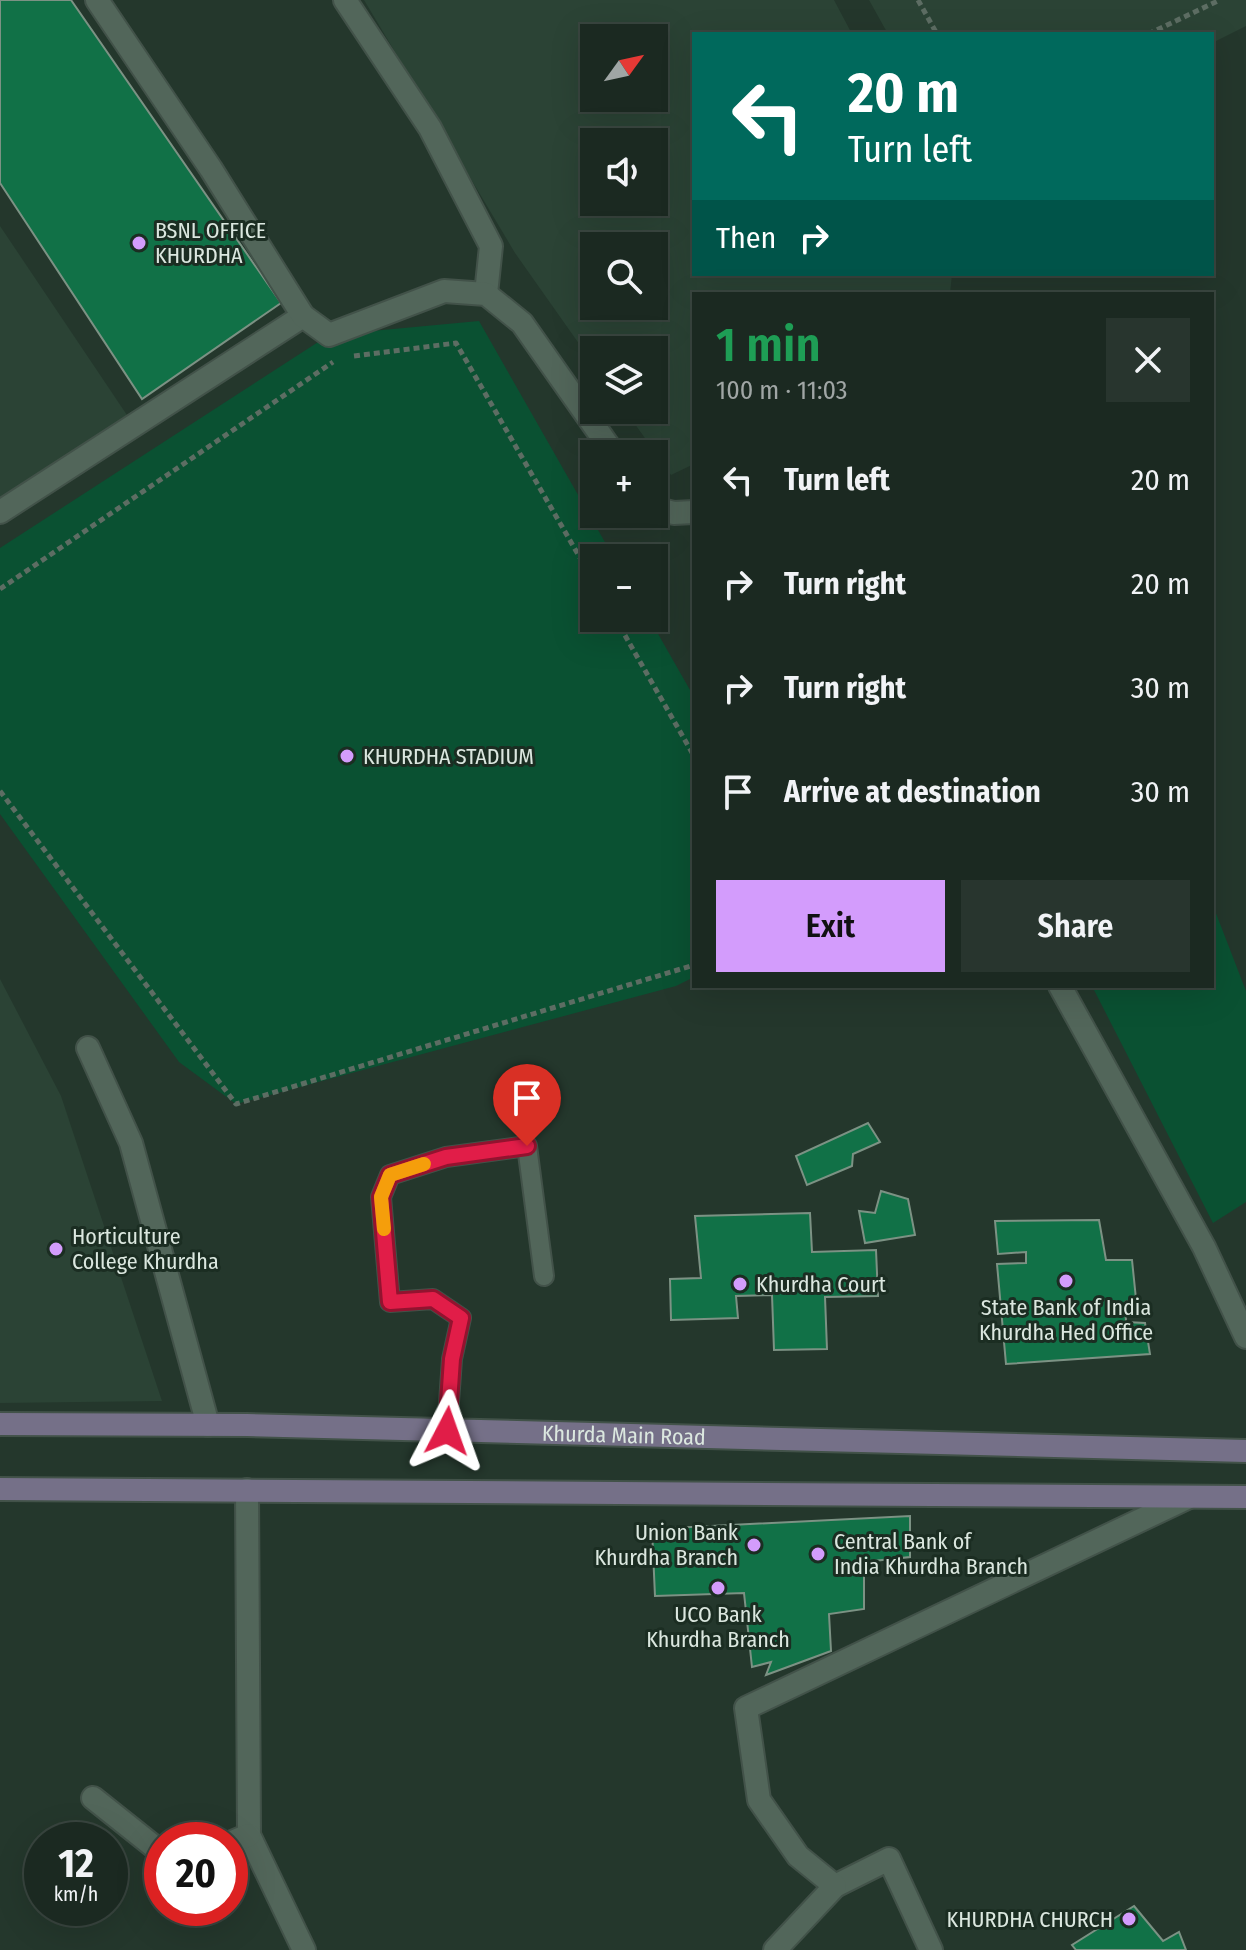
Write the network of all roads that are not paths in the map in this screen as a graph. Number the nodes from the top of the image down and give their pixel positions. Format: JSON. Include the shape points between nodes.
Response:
{"nodes":[{"id":1,"x":345,"y":0,"type":"edge"},
{"id":2,"x":101,"y":2,"type":"edge"},
{"id":3,"x":486,"y":294,"type":"junction"},
{"id":4,"x":303,"y":316,"type":"junction"},
{"id":5,"x":604,"y":440,"type":"edge"},
{"id":6,"x":0,"y":512,"type":"edge"},
{"id":7,"x":668,"y":512,"type":"edge"},
{"id":8,"x":692,"y":512,"type":"edge"},
{"id":9,"x":1061,"y":988,"type":"edge"},
{"id":10,"x":88,"y":1048,"type":"dead end"},
{"id":11,"x":544,"y":1276,"type":"dead end"},
{"id":12,"x":1246,"y":1337,"type":"edge"},
{"id":13,"x":0,"y":1424,"type":"edge"},
{"id":14,"x":208,"y":1425,"type":"junction"},
{"id":15,"x":447,"y":1431,"type":"junction"},
{"id":16,"x":1246,"y":1451,"type":"edge"},
{"id":17,"x":0,"y":1489,"type":"edge"},
{"id":18,"x":247,"y":1490,"type":"junction"},
{"id":19,"x":1189,"y":1497,"type":"junction"},
{"id":20,"x":1246,"y":1497,"type":"edge"},
{"id":21,"x":93,"y":1798,"type":"dead end"},
{"id":22,"x":240,"y":1822,"type":"edge"},
{"id":23,"x":144,"y":1839,"type":"edge"},
{"id":24,"x":248,"y":1853,"type":"edge"},
{"id":25,"x":835,"y":1886,"type":"junction"},
{"id":26,"x":304,"y":1950,"type":"edge"},
{"id":27,"x":775,"y":1950,"type":"edge"},
{"id":28,"x":931,"y":1950,"type":"edge"}],
"edges":[{"from":1,"to":3,"type":"street","via":[[430,128],[491,246]]},
{"from":2,"to":4,"type":"street"},
{"from":3,"to":4,"type":"street","via":[[444,291],[329,335]]},
{"from":3,"to":5,"type":"street","via":[[522,323]]},
{"from":4,"to":6,"type":"street"},
{"from":7,"to":8,"type":"street"},
{"from":9,"to":12,"type":"street","via":[[1204,1247]]},
{"from":10,"to":14,"type":"street","via":[[131,1143]]},
{"from":11,"to":15,"type":"lane","via":[[527,1146],[446,1157],[390,1175],[381,1197],[390,1302],[433,1299],[461,1318]]},
{"from":13,"to":14,"type":"main road","name":"Khurda Main Road"},
{"from":14,"to":15,"type":"main road","name":"Khurda Main Road"},
{"from":15,"to":16,"type":"main road","name":"Khurda Main Road"},
{"from":17,"to":18,"type":"main road"},
{"from":18,"to":19,"type":"main road"},
{"from":18,"to":22,"type":"street"},
{"from":19,"to":20,"type":"main road"},
{"from":19,"to":25,"type":"street","via":[[746,1708],[759,1800],[798,1856]]},
{"from":21,"to":23,"type":"street"},
{"from":24,"to":26,"type":"street"},
{"from":25,"to":27,"type":"street"},
{"from":25,"to":28,"type":"street","via":[[889,1859]]}]}
